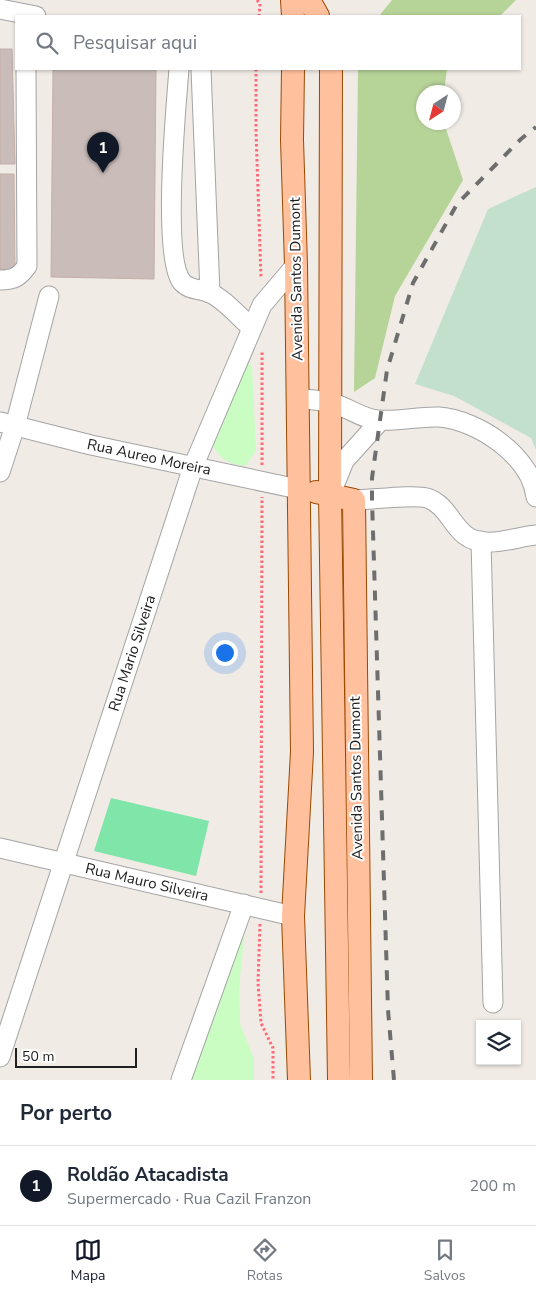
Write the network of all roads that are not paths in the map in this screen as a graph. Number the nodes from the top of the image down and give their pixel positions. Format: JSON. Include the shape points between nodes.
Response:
{"nodes":[{"id":1,"x":292,"y":0,"type":"edge"},
{"id":2,"x":309,"y":0,"type":"edge"},
{"id":3,"x":0,"y":9,"type":"edge"},
{"id":4,"x":25,"y":15,"type":"edge"},
{"id":5,"x":293,"y":15,"type":"edge"},
{"id":6,"x":317,"y":15,"type":"edge"},
{"id":7,"x":26,"y":70,"type":"edge"},
{"id":8,"x":179,"y":70,"type":"edge"},
{"id":9,"x":202,"y":70,"type":"edge"},
{"id":10,"x":290,"y":70,"type":"edge"},
{"id":11,"x":332,"y":70,"type":"edge"},
{"id":12,"x":296,"y":265,"type":"junction"},
{"id":13,"x":0,"y":280,"type":"edge"},
{"id":14,"x":210,"y":293,"type":"junction"},
{"id":15,"x":49,"y":296,"type":"dead end"},
{"id":16,"x":251,"y":327,"type":"junction"},
{"id":17,"x":298,"y":398,"type":"junction"},
{"id":18,"x":332,"y":402,"type":"junction"},
{"id":19,"x":380,"y":421,"type":"junction"},
{"id":20,"x":8,"y":424,"type":"edge"},
{"id":21,"x":194,"y":467,"type":"junction"},
{"id":22,"x":0,"y":472,"type":"edge"},
{"id":23,"x":298,"y":489,"type":"junction"},
{"id":24,"x":330,"y":495,"type":"junction"},
{"id":25,"x":536,"y":497,"type":"edge"},
{"id":26,"x":354,"y":500,"type":"junction"},
{"id":27,"x":536,"y":534,"type":"edge"},
{"id":28,"x":481,"y":541,"type":"junction"},
{"id":29,"x":0,"y":848,"type":"edge"},
{"id":30,"x":62,"y":863,"type":"junction"},
{"id":31,"x":253,"y":906,"type":"junction"},
{"id":32,"x":294,"y":916,"type":"junction"},
{"id":33,"x":493,"y":1003,"type":"dead end"},
{"id":34,"x":0,"y":1058,"type":"edge"},
{"id":35,"x":181,"y":1080,"type":"edge"},
{"id":36,"x":299,"y":1080,"type":"edge"},
{"id":37,"x":339,"y":1080,"type":"edge"},
{"id":38,"x":361,"y":1080,"type":"edge"}],
"edges":[{"from":1,"to":5,"type":"main road"},
{"from":2,"to":6,"type":"main road"},
{"from":3,"to":4,"type":"street"},
{"from":7,"to":13,"type":"street","via":[[27,266],[12,280]]},
{"from":8,"to":14,"type":"street","via":[[172,164],[172,254],[175,271],[183,283],[194,290]]},
{"from":9,"to":14,"type":"street"},
{"from":10,"to":12,"type":"main road","name":"Avenida Santos Dumont"},
{"from":11,"to":18,"type":"main road","name":"Avenida Santos Dumont"},
{"from":12,"to":16,"type":"street","name":"Rua Mario Silveira","via":[[262,305]]},
{"from":12,"to":17,"type":"main road","name":"Avenida Santos Dumont"},
{"from":14,"to":16,"type":"street"},
{"from":15,"to":20,"type":"street"},
{"from":16,"to":21,"type":"street","name":"Rua Mario Silveira"},
{"from":17,"to":18,"type":"street"},
{"from":17,"to":23,"type":"main road","name":"Avenida Santos Dumont"},
{"from":18,"to":19,"type":"street"},
{"from":18,"to":24,"type":"main road","name":"Avenida Santos Dumont"},
{"from":19,"to":24,"type":"street","via":[[344,461]]},
{"from":19,"to":25,"type":"street","via":[[440,417],[478,427],[513,454]]},
{"from":20,"to":21,"type":"street","name":"Rua Aureo Moreira"},
{"from":20,"to":22,"type":"street"},
{"from":21,"to":23,"type":"street","name":"Rua Aureo Moreira"},
{"from":21,"to":30,"type":"street","name":"Rua Mario Silveira"},
{"from":23,"to":24,"type":"main road"},
{"from":23,"to":32,"type":"main road","name":"Avenida Santos Dumont","via":[[302,752]]},
{"from":24,"to":26,"type":"main road"},
{"from":24,"to":37,"type":"main road","name":"Avenida Santos Dumont"},
{"from":26,"to":28,"type":"street","via":[[427,498],[447,512],[465,536]]},
{"from":26,"to":38,"type":"main road","name":"Avenida Santos Dumont"},
{"from":27,"to":28,"type":"street"},
{"from":28,"to":33,"type":"street"},
{"from":29,"to":30,"type":"street","name":"Rua Mauro Silveira"},
{"from":30,"to":31,"type":"street","name":"Rua Mauro Silveira"},
{"from":30,"to":34,"type":"street","name":"Rua Mario Silveira"},
{"from":31,"to":32,"type":"street","name":"Rua Mauro Silveira"},
{"from":31,"to":35,"type":"street"},
{"from":32,"to":36,"type":"main road","name":"Avenida Santos Dumont"}]}
